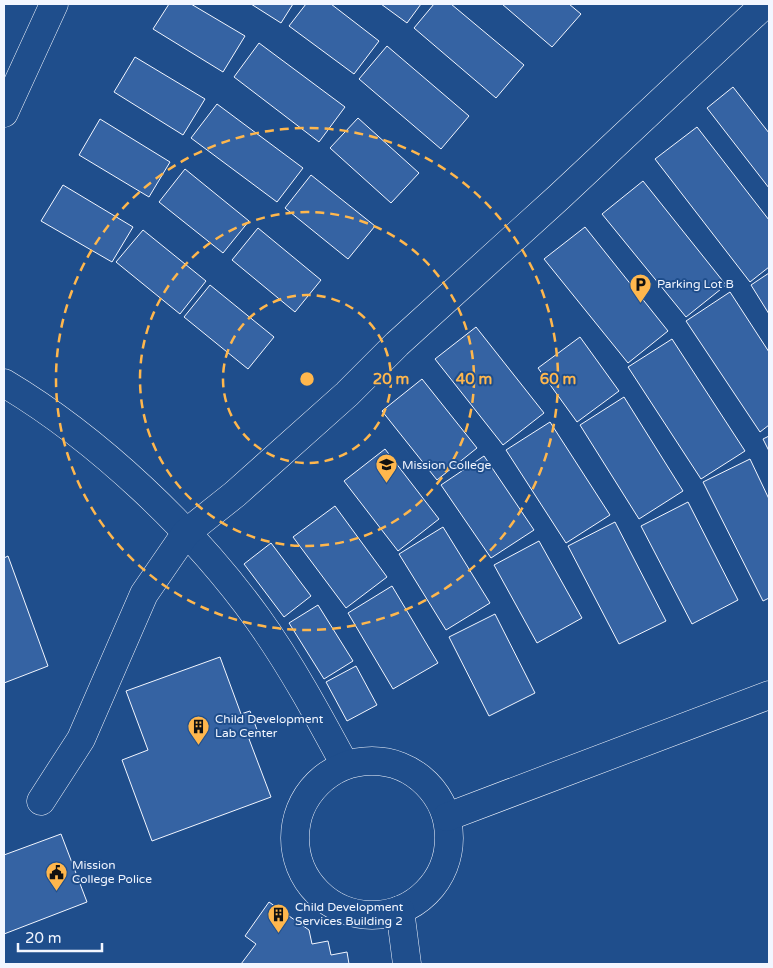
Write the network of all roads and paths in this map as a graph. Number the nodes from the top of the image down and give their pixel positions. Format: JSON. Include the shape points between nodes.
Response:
{"nodes":[{"id":1,"x":54,"y":4,"type":"edge"},
{"id":2,"x":765,"y":4,"type":"edge"},
{"id":3,"x":4,"y":113,"type":"edge"},
{"id":4,"x":4,"y":382,"type":"edge"},
{"id":5,"x":186,"y":533,"type":"junction"},
{"id":6,"x":769,"y":695,"type":"edge"},
{"id":7,"x":345,"y":765,"type":"junction"},
{"id":8,"x":41,"y":801,"type":"dead end"},
{"id":9,"x":447,"y":818,"type":"junction"},
{"id":10,"x":400,"y":910,"type":"junction"},
{"id":11,"x":407,"y":964,"type":"edge"}],
"edges":[{"from":1,"to":3,"type":"lane"},
{"from":2,"to":5,"type":"lane","via":[[347,394],[235,494]]},
{"from":4,"to":5,"type":"lane","via":[[110,460]]},
{"from":5,"to":7,"type":"lane","via":[[257,618],[294,673]]},
{"from":5,"to":8,"type":"lane","via":[[144,594],[81,739]]},
{"from":6,"to":9,"type":"lane"},
{"from":7,"to":9,"type":"lane","via":[[371,760],[396,764],[419,776],[436,794]]},
{"from":7,"to":10,"type":"lane","via":[[324,777],[307,795],[297,818],[294,842],[300,867],[312,887],[324,898],[352,913],[376,916]]},
{"from":9,"to":10,"type":"lane","via":[[449,848],[436,883],[420,900]]},
{"from":10,"to":11,"type":"lane"}]}
